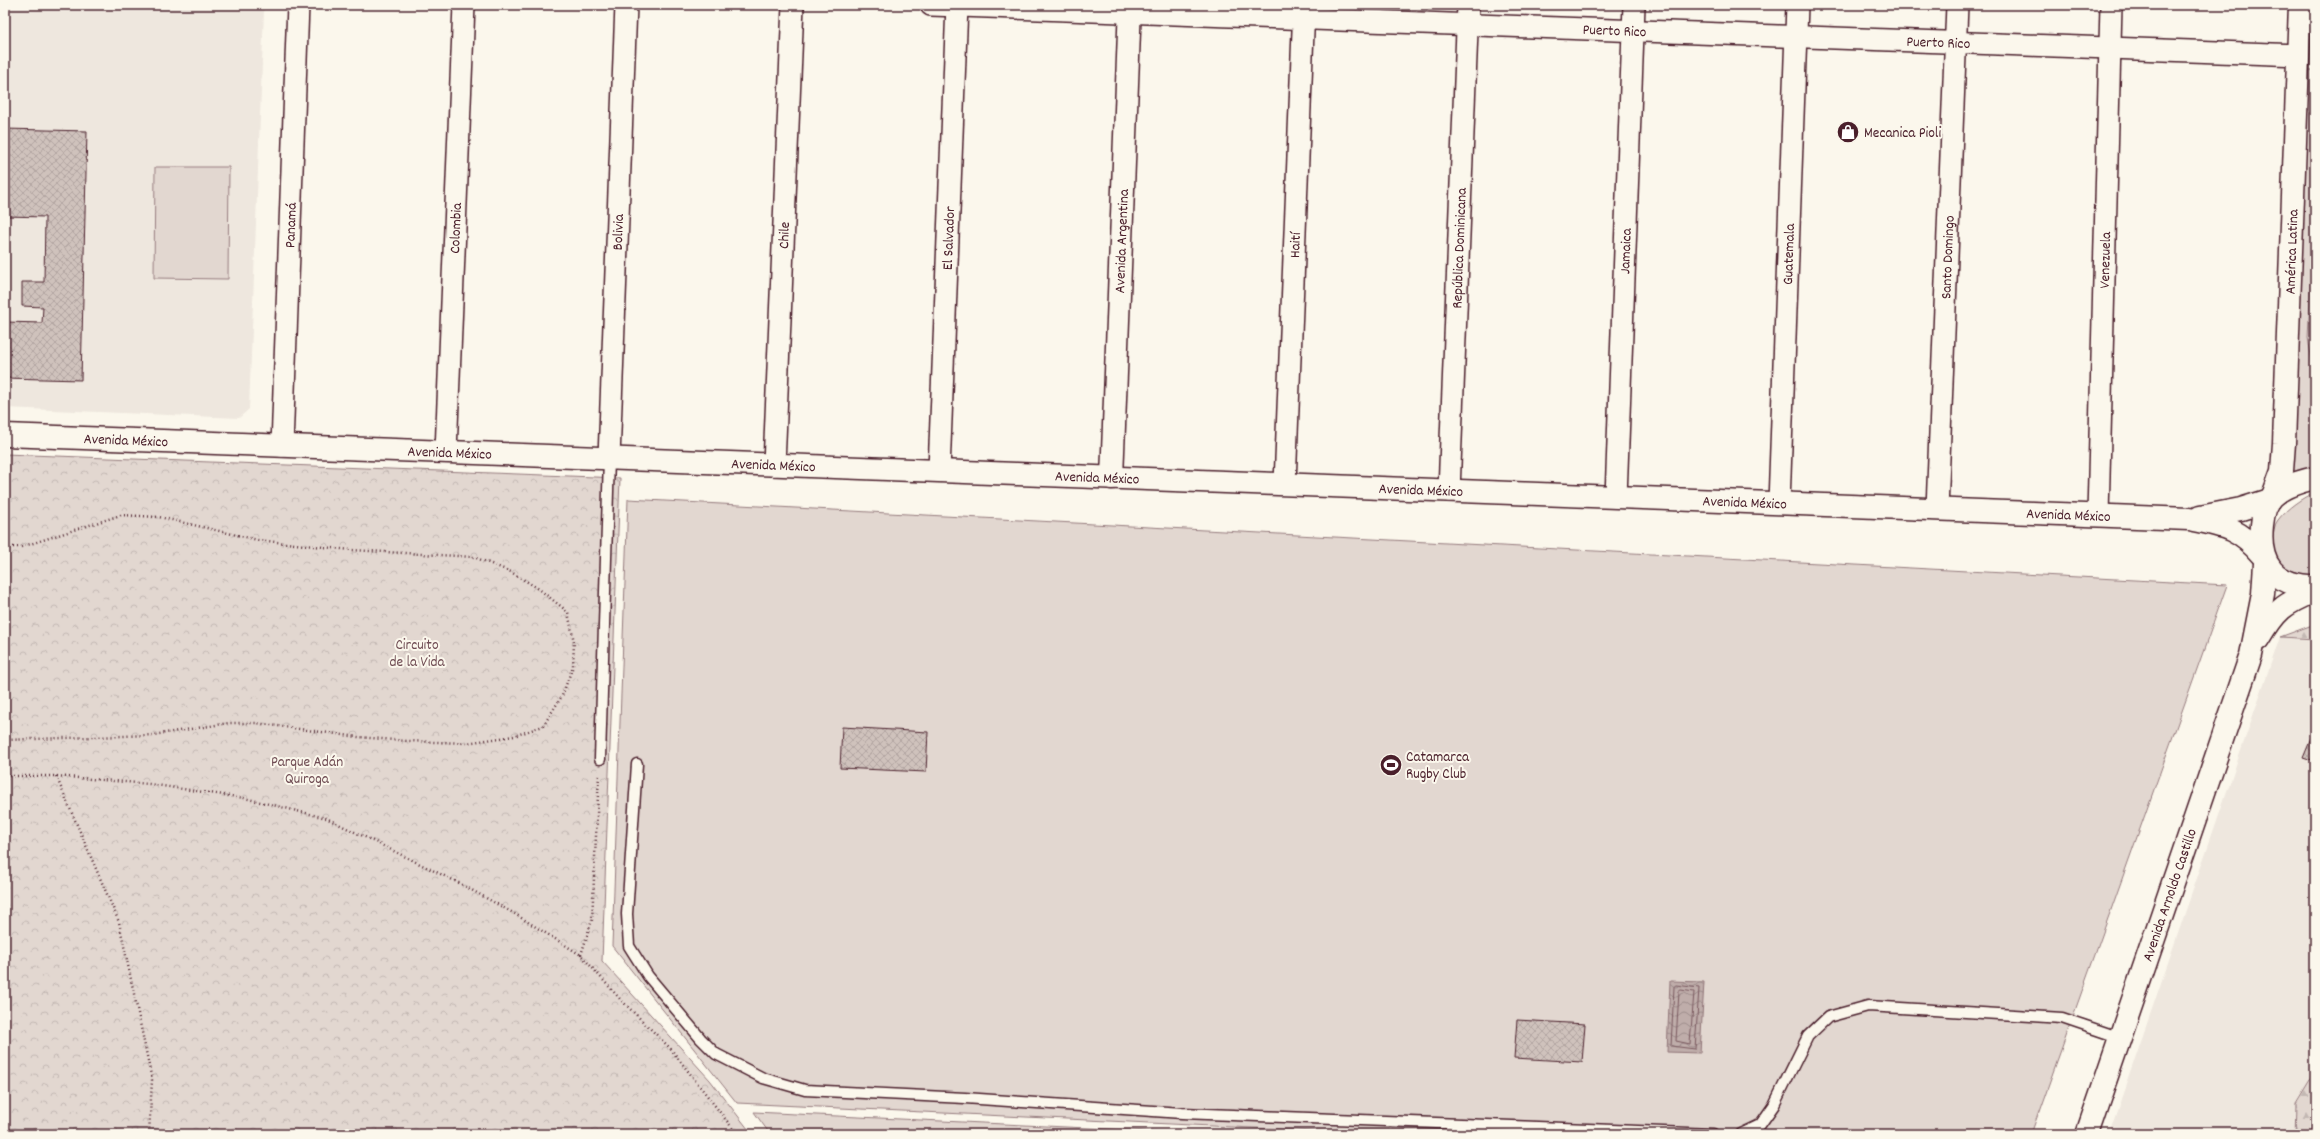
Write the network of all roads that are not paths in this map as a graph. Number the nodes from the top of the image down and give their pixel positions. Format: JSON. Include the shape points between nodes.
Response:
{"nodes":[{"id":1,"x":298,"y":5,"type":"edge"},
{"id":2,"x":464,"y":5,"type":"edge"},
{"id":3,"x":626,"y":5,"type":"edge"},
{"id":4,"x":793,"y":5,"type":"edge"},
{"id":5,"x":931,"y":5,"type":"edge"},
{"id":6,"x":1634,"y":5,"type":"edge"},
{"id":7,"x":1797,"y":5,"type":"edge"},
{"id":8,"x":1957,"y":5,"type":"edge"},
{"id":9,"x":2111,"y":5,"type":"edge"},
{"id":10,"x":2300,"y":5,"type":"edge"},
{"id":11,"x":957,"y":6,"type":"edge"},
{"id":12,"x":1130,"y":9,"type":"edge"},
{"id":13,"x":1304,"y":12,"type":"edge"},
{"id":14,"x":1467,"y":15,"type":"edge"},
{"id":15,"x":1633,"y":31,"type":"junction"},
{"id":16,"x":1796,"y":37,"type":"junction"},
{"id":17,"x":1956,"y":42,"type":"junction"},
{"id":18,"x":2110,"y":48,"type":"junction"},
{"id":19,"x":2298,"y":55,"type":"junction"},
{"id":20,"x":5,"y":435,"type":"edge"},
{"id":21,"x":282,"y":446,"type":"junction"},
{"id":22,"x":446,"y":452,"type":"junction"},
{"id":23,"x":609,"y":458,"type":"junction"},
{"id":24,"x":774,"y":465,"type":"junction"},
{"id":25,"x":939,"y":471,"type":"junction"},
{"id":26,"x":1112,"y":478,"type":"junction"},
{"id":27,"x":2315,"y":478,"type":"edge"},
{"id":28,"x":1285,"y":484,"type":"junction"},
{"id":29,"x":1449,"y":491,"type":"junction"},
{"id":30,"x":1616,"y":497,"type":"junction"},
{"id":31,"x":2271,"y":498,"type":"junction"},
{"id":32,"x":1779,"y":503,"type":"junction"},
{"id":33,"x":1937,"y":509,"type":"junction"},
{"id":34,"x":2098,"y":515,"type":"junction"},
{"id":35,"x":2189,"y":519,"type":"junction"},
{"id":36,"x":2264,"y":560,"type":"junction"},
{"id":37,"x":2315,"y":586,"type":"edge"},
{"id":38,"x":2315,"y":591,"type":"edge"},
{"id":39,"x":2251,"y":655,"type":"junction"},
{"id":40,"x":600,"y":759,"type":"road end"},
{"id":41,"x":637,"y":764,"type":"dead end"},
{"id":42,"x":2121,"y":1038,"type":"junction"},
{"id":43,"x":1713,"y":1134,"type":"edge"},
{"id":44,"x":1741,"y":1134,"type":"edge"},
{"id":45,"x":2087,"y":1134,"type":"edge"}],
"edges":[{"from":1,"to":21,"type":"street","name":"Panamá"},
{"from":2,"to":22,"type":"street","name":"Colombia"},
{"from":3,"to":23,"type":"street","name":"Bolivia"},
{"from":4,"to":24,"type":"street","name":"Chile"},
{"from":5,"to":11,"type":"street","name":"Puerto Rico"},
{"from":6,"to":15,"type":"street","name":"Jamaica"},
{"from":7,"to":16,"type":"street","name":"Guatemala"},
{"from":8,"to":17,"type":"street","name":"Santo Domingo"},
{"from":9,"to":18,"type":"street","name":"Venezuela"},
{"from":10,"to":19,"type":"main road","name":"América Latina"},
{"from":11,"to":12,"type":"street","name":"Puerto Rico"},
{"from":11,"to":25,"type":"street","name":"El Salvador"},
{"from":12,"to":13,"type":"street","name":"Puerto Rico"},
{"from":12,"to":26,"type":"main road","name":"Avenida Argentina"},
{"from":13,"to":14,"type":"street","name":"Puerto Rico"},
{"from":13,"to":28,"type":"street","name":"Haití"},
{"from":14,"to":15,"type":"street","name":"Puerto Rico"},
{"from":14,"to":29,"type":"street","name":"República Dominicana"},
{"from":15,"to":16,"type":"street","name":"Puerto Rico"},
{"from":15,"to":30,"type":"street","name":"Jamaica"},
{"from":16,"to":17,"type":"street","name":"Puerto Rico"},
{"from":16,"to":32,"type":"street","name":"Guatemala"},
{"from":17,"to":18,"type":"street","name":"Puerto Rico"},
{"from":17,"to":33,"type":"street","name":"Santo Domingo"},
{"from":18,"to":19,"type":"street","name":"Puerto Rico"},
{"from":18,"to":34,"type":"street","name":"Venezuela"},
{"from":19,"to":31,"type":"main road","name":"América Latina","via":[[2284,443],[2282,471]]},
{"from":20,"to":21,"type":"main road","name":"Avenida México"},
{"from":21,"to":22,"type":"main road","name":"Avenida México"},
{"from":22,"to":23,"type":"main road","name":"Avenida México"},
{"from":23,"to":24,"type":"main road","name":"Avenida México"},
{"from":23,"to":40,"type":"lane"},
{"from":24,"to":25,"type":"main road","name":"Avenida México"},
{"from":25,"to":26,"type":"main road","name":"Avenida México"},
{"from":26,"to":28,"type":"main road","name":"Avenida México"},
{"from":27,"to":31,"type":"main road","name":"Avenida México","via":[[2296,484]]},
{"from":28,"to":29,"type":"main road","name":"Avenida México"},
{"from":29,"to":30,"type":"main road","name":"Avenida México"},
{"from":30,"to":32,"type":"main road","name":"Avenida México"},
{"from":31,"to":35,"type":"main road","name":"Avenida México","via":[[2241,509]]},
{"from":31,"to":36,"type":"main road","name":"América Latina","via":[[2263,517]]},
{"from":32,"to":33,"type":"main road","name":"Avenida México"},
{"from":33,"to":34,"type":"main road","name":"Avenida México"},
{"from":34,"to":35,"type":"main road","name":"Avenida México"},
{"from":35,"to":36,"type":"main road","name":"Avenida México","via":[[2236,532],[2245,537]]},
{"from":36,"to":37,"type":"main road","name":"Avenida México","via":[[2270,569],[2287,582]]},
{"from":36,"to":39,"type":"main road","name":"Avenida Arnoldo Castillo","via":[[2263,594]]},
{"from":38,"to":39,"type":"main road","name":"Avenida Arnoldo Castillo","via":[[2283,606],[2272,616]]},
{"from":39,"to":42,"type":"main road","name":"Avenida Arnoldo Castillo"},
{"from":41,"to":43,"type":"lane","via":[[627,914],[629,946],[648,976],[716,1054],[763,1078],[805,1090],[1182,1113]]},
{"from":42,"to":44,"type":"lane","via":[[2062,1018],[1868,1006],[1828,1018],[1808,1036],[1774,1105],[1760,1125]]},
{"from":42,"to":45,"type":"main road","name":"Avenida Arnoldo Castillo"}]}
